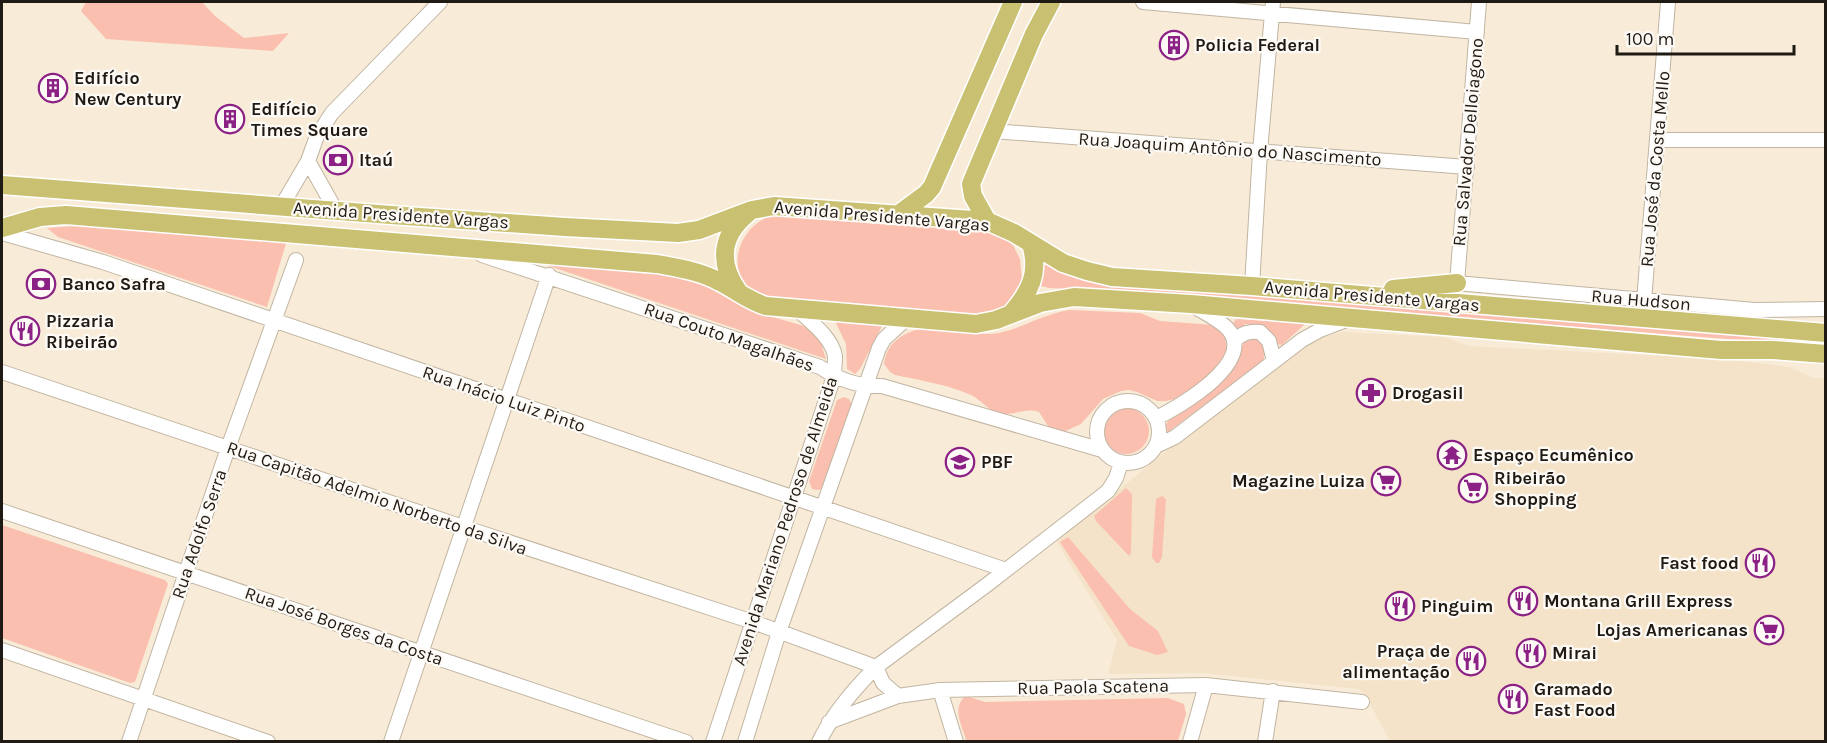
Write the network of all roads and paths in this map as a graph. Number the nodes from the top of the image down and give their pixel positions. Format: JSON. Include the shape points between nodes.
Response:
{"nodes":[{"id":1,"x":440,"y":2,"type":"edge"},
{"id":2,"x":1013,"y":2,"type":"edge"},
{"id":3,"x":1051,"y":2,"type":"edge"},
{"id":4,"x":1143,"y":2,"type":"edge"},
{"id":5,"x":1479,"y":2,"type":"edge"},
{"id":6,"x":1668,"y":2,"type":"edge"},
{"id":7,"x":1208,"y":5,"type":"edge"},
{"id":8,"x":1272,"y":8,"type":"edge"},
{"id":9,"x":1477,"y":32,"type":"junction"},
{"id":10,"x":993,"y":131,"type":"junction"},
{"id":11,"x":1657,"y":140,"type":"junction"},
{"id":12,"x":1826,"y":140,"type":"edge"},
{"id":13,"x":1260,"y":152,"type":"junction"},
{"id":14,"x":308,"y":161,"type":"junction"},
{"id":15,"x":1467,"y":167,"type":"junction"},
{"id":16,"x":2,"y":185,"type":"edge"},
{"id":17,"x":281,"y":207,"type":"junction"},
{"id":18,"x":752,"y":210,"type":"junction"},
{"id":19,"x":336,"y":211,"type":"junction"},
{"id":20,"x":899,"y":214,"type":"junction"},
{"id":21,"x":987,"y":221,"type":"junction"},
{"id":22,"x":2,"y":228,"type":"edge"},
{"id":23,"x":2,"y":233,"type":"edge"},
{"id":24,"x":1031,"y":244,"type":"junction"},
{"id":25,"x":460,"y":248,"type":"junction"},
{"id":26,"x":296,"y":260,"type":"dead end"},
{"id":27,"x":549,"y":276,"type":"junction"},
{"id":28,"x":1457,"y":283,"type":"junction"},
{"id":29,"x":1252,"y":286,"type":"junction"},
{"id":30,"x":739,"y":292,"type":"junction"},
{"id":31,"x":1347,"y":295,"type":"junction"},
{"id":32,"x":1644,"y":301,"type":"junction"},
{"id":33,"x":1191,"y":304,"type":"junction"},
{"id":34,"x":1826,"y":309,"type":"edge"},
{"id":35,"x":798,"y":310,"type":"junction"},
{"id":36,"x":1009,"y":316,"type":"junction"},
{"id":37,"x":1352,"y":318,"type":"junction"},
{"id":38,"x":906,"y":319,"type":"junction"},
{"id":39,"x":273,"y":321,"type":"junction"},
{"id":40,"x":1826,"y":333,"type":"edge"},
{"id":41,"x":1234,"y":341,"type":"junction"},
{"id":42,"x":1773,"y":350,"type":"junction"},
{"id":43,"x":1826,"y":354,"type":"edge"},
{"id":44,"x":1274,"y":361,"type":"junction"},
{"id":45,"x":1826,"y":364,"type":"edge"},
{"id":46,"x":2,"y":372,"type":"edge"},
{"id":47,"x":834,"y":376,"type":"junction"},
{"id":48,"x":864,"y":387,"type":"junction"},
{"id":49,"x":506,"y":401,"type":"junction"},
{"id":50,"x":1156,"y":418,"type":"junction"},
{"id":51,"x":1156,"y":446,"type":"junction"},
{"id":52,"x":228,"y":448,"type":"junction"},
{"id":53,"x":1102,"y":450,"type":"junction"},
{"id":54,"x":1121,"y":463,"type":"junction"},
{"id":55,"x":794,"y":497,"type":"junction"},
{"id":56,"x":824,"y":507,"type":"junction"},
{"id":57,"x":2,"y":511,"type":"edge"},
{"id":58,"x":463,"y":527,"type":"junction"},
{"id":59,"x":1006,"y":570,"type":"junction"},
{"id":60,"x":185,"y":573,"type":"junction"},
{"id":61,"x":753,"y":622,"type":"junction"},
{"id":62,"x":779,"y":632,"type":"junction"},
{"id":63,"x":2,"y":651,"type":"edge"},
{"id":64,"x":422,"y":652,"type":"junction"},
{"id":65,"x":876,"y":667,"type":"junction"},
{"id":66,"x":1206,"y":685,"type":"junction"},
{"id":67,"x":940,"y":690,"type":"junction"},
{"id":68,"x":1273,"y":691,"type":"junction"},
{"id":69,"x":898,"y":696,"type":"junction"},
{"id":70,"x":144,"y":698,"type":"junction"},
{"id":71,"x":1362,"y":702,"type":"dead end"},
{"id":72,"x":829,"y":722,"type":"junction"},
{"id":73,"x":129,"y":741,"type":"edge"},
{"id":74,"x":267,"y":741,"type":"edge"},
{"id":75,"x":391,"y":741,"type":"edge"},
{"id":76,"x":686,"y":741,"type":"edge"},
{"id":77,"x":713,"y":741,"type":"edge"},
{"id":78,"x":745,"y":741,"type":"edge"},
{"id":79,"x":819,"y":741,"type":"edge"},
{"id":80,"x":956,"y":741,"type":"edge"},
{"id":81,"x":1190,"y":741,"type":"edge"},
{"id":82,"x":1265,"y":741,"type":"edge"}],
"edges":[{"from":1,"to":14,"type":"street","via":[[332,113],[317,136]]},
{"from":2,"to":20,"type":"main road","via":[[932,187]]},
{"from":3,"to":10,"type":"main road"},
{"from":4,"to":7,"type":"street"},
{"from":5,"to":9,"type":"street","name":"Rua Salvador Delloiagono"},
{"from":6,"to":11,"type":"street","name":"Rua José da Costa Mello"},
{"from":7,"to":8,"type":"street"},
{"from":8,"to":9,"type":"street"},
{"from":8,"to":13,"type":"street"},
{"from":9,"to":15,"type":"street","name":"Rua Salvador Delloiagono"},
{"from":10,"to":13,"type":"street","name":"Rua Joaquim Antônio do Nascimento"},
{"from":10,"to":21,"type":"main road","via":[[971,184]]},
{"from":11,"to":12,"type":"street"},
{"from":11,"to":32,"type":"street","name":"Rua José da Costa Mello"},
{"from":13,"to":15,"type":"street","name":"Rua Joaquim Antônio do Nascimento"},
{"from":13,"to":29,"type":"street"},
{"from":14,"to":17,"type":"street"},
{"from":14,"to":19,"type":"street"},
{"from":15,"to":28,"type":"street","name":"Rua Salvador Delloiagono"},
{"from":16,"to":17,"type":"main road","name":"Avenida Presidente Vargas"},
{"from":17,"to":19,"type":"main road","name":"Avenida Presidente Vargas"},
{"from":18,"to":19,"type":"main road","name":"Avenida Presidente Vargas","via":[[699,230],[678,233]]},
{"from":18,"to":20,"type":"main road","name":"Avenida Presidente Vargas","via":[[788,206]]},
{"from":18,"to":30,"type":"main road","via":[[735,225],[726,246],[725,264]]},
{"from":20,"to":21,"type":"main road","name":"Avenida Presidente Vargas"},
{"from":21,"to":24,"type":"main road","name":"Avenida Presidente Vargas"},
{"from":22,"to":25,"type":"main road","name":"Avenida Presidente Vargas","via":[[40,217],[66,215]]},
{"from":23,"to":39,"type":"street","name":"Rua Inácio Luiz Pinto","via":[[103,262]]},
{"from":24,"to":29,"type":"main road","name":"Avenida Presidente Vargas","via":[[1063,263],[1112,277]]},
{"from":24,"to":36,"type":"main road","via":[[1035,263],[1033,283]]},
{"from":25,"to":27,"type":"street","name":"Rua Couto Magalhães"},
{"from":25,"to":30,"type":"main road","name":"Avenida Presidente Vargas","via":[[657,264],[690,270]]},
{"from":26,"to":39,"type":"street","name":"Rua Adolfo Serra"},
{"from":27,"to":47,"type":"street","name":"Rua Couto Magalhães","via":[[820,367]]},
{"from":27,"to":49,"type":"street"},
{"from":28,"to":31,"type":"main road"},
{"from":28,"to":32,"type":"street","name":"Rua Hudson"},
{"from":29,"to":31,"type":"main road","name":"Avenida Presidente Vargas"},
{"from":30,"to":35,"type":"main road","name":"Avenida Presidente Vargas","via":[[757,304]]},
{"from":31,"to":40,"type":"main road","name":"Avenida Presidente Vargas"},
{"from":32,"to":34,"type":"street","name":"Rua Hudson","via":[[1754,310]]},
{"from":33,"to":36,"type":"main road","name":"Avenida Presidente Vargas","via":[[1074,297],[1040,303]]},
{"from":33,"to":37,"type":"main road","name":"Avenida Presidente Vargas"},
{"from":33,"to":41,"type":"street","via":[[1228,328]]},
{"from":35,"to":38,"type":"main road","name":"Avenida Presidente Vargas"},
{"from":35,"to":47,"type":"street","name":"Avenida Mariano Pedroso de Almeida","via":[[832,348]]},
{"from":36,"to":38,"type":"main road","name":"Avenida Presidente Vargas","via":[[976,324]]},
{"from":37,"to":42,"type":"main road","name":"Avenida Presidente Vargas","via":[[1721,350]]},
{"from":37,"to":44,"type":"street","via":[[1302,339]]},
{"from":38,"to":48,"type":"street","name":"Avenida Mariano Pedroso de Almeida","via":[[884,339]]},
{"from":39,"to":49,"type":"street","name":"Rua Inácio Luiz Pinto"},
{"from":39,"to":52,"type":"street","name":"Rua Adolfo Serra"},
{"from":41,"to":44,"type":"street","via":[[1248,332],[1260,332],[1269,341]]},
{"from":41,"to":50,"type":"street","via":[[1225,370]]},
{"from":42,"to":43,"type":"main road","name":"Avenida Presidente Vargas"},
{"from":42,"to":45,"type":"main road","via":[[1781,359]]},
{"from":44,"to":51,"type":"street","via":[[1175,437]]},
{"from":46,"to":52,"type":"street","name":"Rua Capitão Adelmio Norberto da Silva"},
{"from":47,"to":48,"type":"street","name":"Rua Couto Magalhães"},
{"from":47,"to":55,"type":"street","name":"Avenida Mariano Pedroso de Almeida"},
{"from":48,"to":53,"type":"street","name":"Rua Couto Magalhães","via":[[882,386]]},
{"from":48,"to":56,"type":"street","name":"Avenida Mariano Pedroso de Almeida"},
{"from":49,"to":55,"type":"street","name":"Rua Inácio Luiz Pinto"},
{"from":49,"to":58,"type":"street"},
{"from":50,"to":51,"type":"street"},
{"from":50,"to":53,"type":"street","via":[[1132,400],[1112,404],[1104,411],[1096,430]]},
{"from":51,"to":54,"type":"street","via":[[1141,461]]},
{"from":52,"to":58,"type":"street","name":"Rua Capitão Adelmio Norberto da Silva"},
{"from":52,"to":60,"type":"street","name":"Rua Adolfo Serra"},
{"from":53,"to":54,"type":"street"},
{"from":54,"to":59,"type":"street","via":[[1108,491]]},
{"from":55,"to":56,"type":"street","name":"Rua Inácio Luiz Pinto"},
{"from":55,"to":61,"type":"street","name":"Avenida Mariano Pedroso de Almeida"},
{"from":56,"to":59,"type":"street","name":"Rua Inácio Luiz Pinto"},
{"from":56,"to":62,"type":"street","name":"Avenida Mariano Pedroso de Almeida"},
{"from":57,"to":60,"type":"street","name":"Rua José Borges da Costa"},
{"from":58,"to":61,"type":"street","name":"Rua Capitão Adelmio Norberto da Silva"},
{"from":58,"to":64,"type":"street"},
{"from":59,"to":65,"type":"street"},
{"from":60,"to":64,"type":"street","name":"Rua José Borges da Costa"},
{"from":60,"to":70,"type":"street","name":"Rua Adolfo Serra"},
{"from":61,"to":62,"type":"street","name":"Rua Capitão Adelmio Norberto da Silva"},
{"from":61,"to":77,"type":"street","name":"Avenida Mariano Pedroso de Almeida"},
{"from":62,"to":65,"type":"street","name":"Rua Capitão Adelmio Norberto da Silva"},
{"from":62,"to":78,"type":"street","name":"Avenida Mariano Pedroso de Almeida"},
{"from":63,"to":70,"type":"street"},
{"from":64,"to":75,"type":"street"},
{"from":64,"to":76,"type":"street","name":"Rua José Borges da Costa"},
{"from":65,"to":69,"type":"street","via":[[883,683]]},
{"from":65,"to":72,"type":"street"},
{"from":66,"to":67,"type":"street","name":"Rua Paola Scatena"},
{"from":66,"to":68,"type":"street","name":"Rua Paola Scatena"},
{"from":66,"to":81,"type":"street"},
{"from":67,"to":69,"type":"street","name":"Rua Paola Scatena"},
{"from":67,"to":80,"type":"street"},
{"from":68,"to":71,"type":"street","name":"Rua Paola Scatena"},
{"from":68,"to":82,"type":"street"},
{"from":69,"to":72,"type":"street","name":"Rua Paola Scatena"},
{"from":70,"to":73,"type":"street","name":"Rua Adolfo Serra"},
{"from":70,"to":74,"type":"street"},
{"from":72,"to":79,"type":"street"}]}
